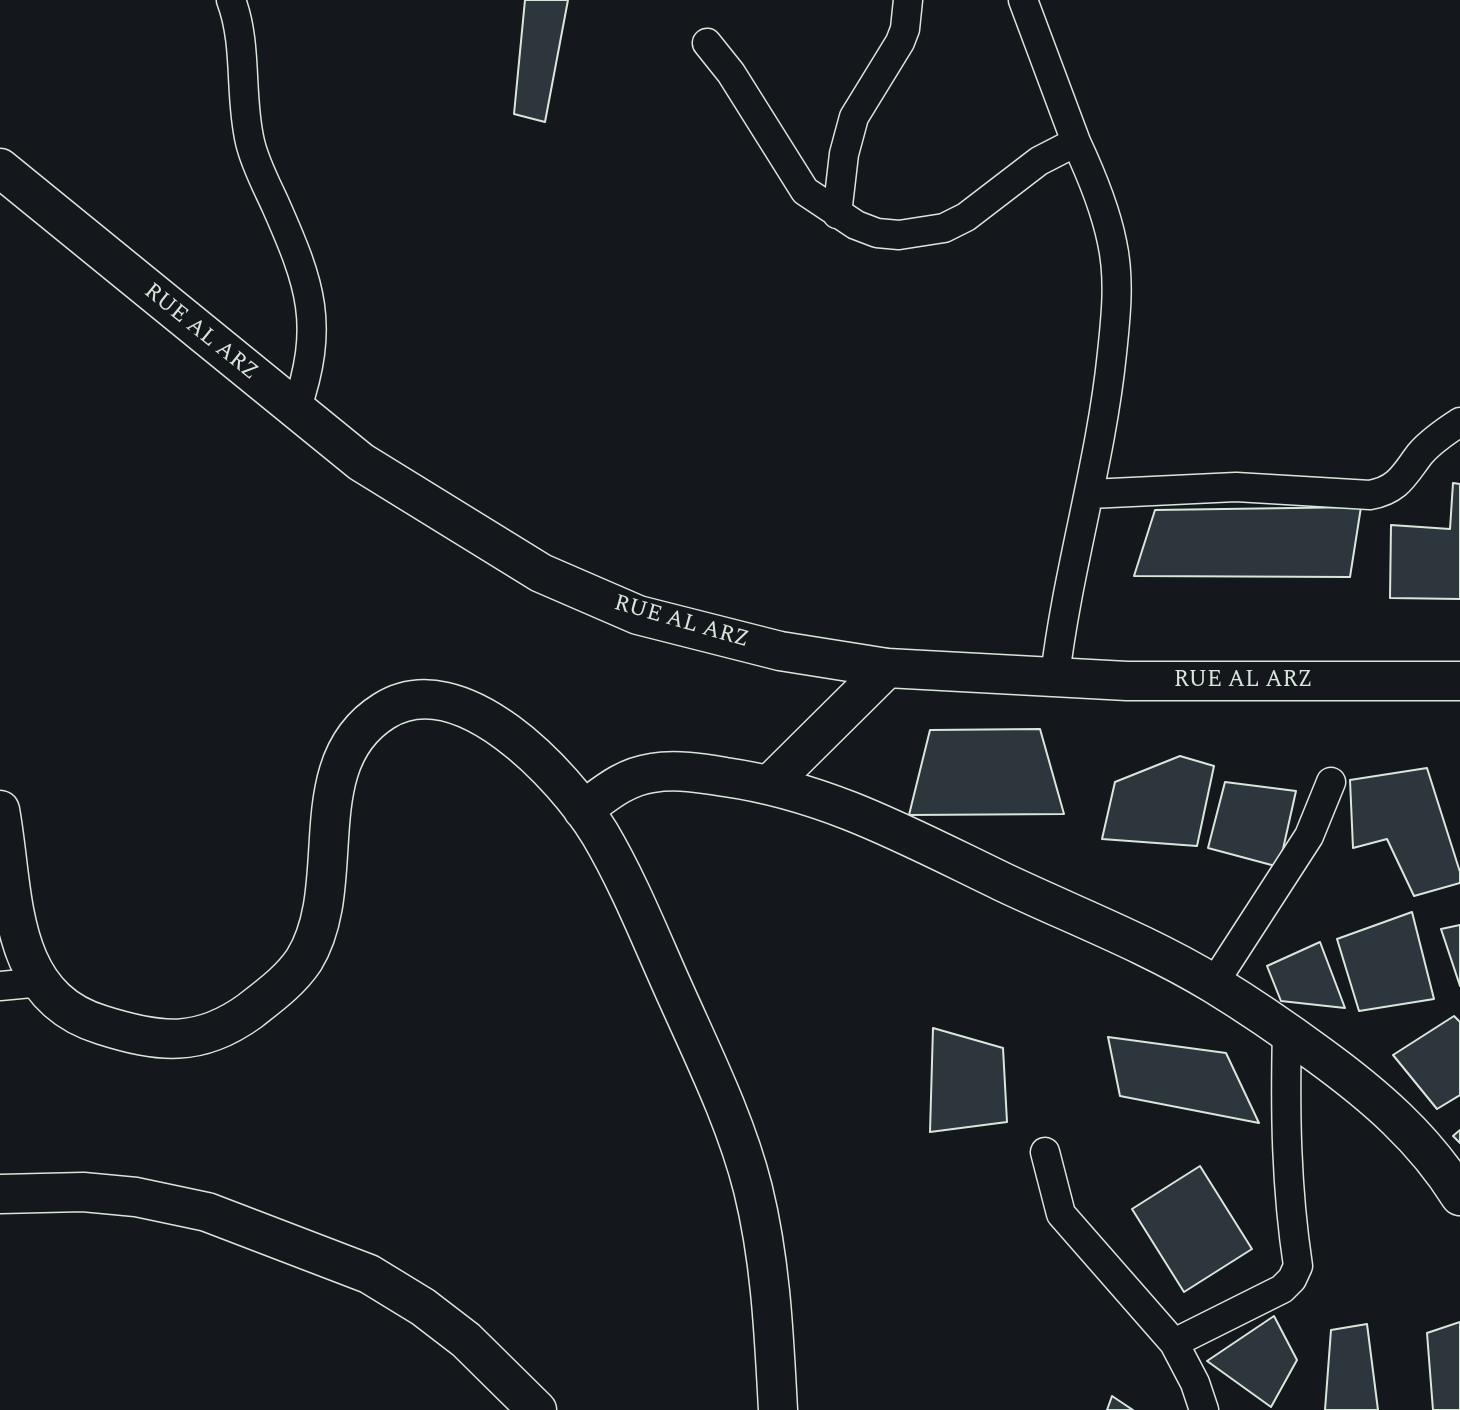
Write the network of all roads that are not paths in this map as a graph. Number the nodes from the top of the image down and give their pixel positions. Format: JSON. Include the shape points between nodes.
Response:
{"nodes":[{"id":1,"x":231,"y":0,"type":"edge"},
{"id":2,"x":908,"y":0,"type":"edge"},
{"id":3,"x":1023,"y":0,"type":"edge"},
{"id":4,"x":707,"y":43,"type":"dead end"},
{"id":5,"x":1076,"y":142,"type":"junction"},
{"id":6,"x":0,"y":168,"type":"edge"},
{"id":7,"x":838,"y":214,"type":"junction"},
{"id":8,"x":296,"y":410,"type":"junction"},
{"id":9,"x":1460,"y":422,"type":"edge"},
{"id":10,"x":1090,"y":494,"type":"junction"},
{"id":11,"x":887,"y":668,"type":"junction"},
{"id":12,"x":1055,"y":676,"type":"junction"},
{"id":13,"x":1460,"y":681,"type":"edge"},
{"id":14,"x":1331,"y":782,"type":"dead end"},
{"id":15,"x":771,"y":783,"type":"junction"},
{"id":16,"x":0,"y":810,"type":"edge"},
{"id":17,"x":583,"y":810,"type":"junction"},
{"id":18,"x":41,"y":982,"type":"junction"},
{"id":19,"x":1214,"y":983,"type":"junction"},
{"id":20,"x":0,"y":986,"type":"edge"},
{"id":21,"x":1287,"y":1032,"type":"junction"},
{"id":22,"x":1045,"y":1152,"type":"dead end"},
{"id":23,"x":0,"y":1194,"type":"edge"},
{"id":24,"x":1460,"y":1196,"type":"edge"},
{"id":25,"x":1174,"y":1343,"type":"junction"},
{"id":26,"x":537,"y":1410,"type":"edge"},
{"id":27,"x":778,"y":1410,"type":"edge"},
{"id":28,"x":1204,"y":1410,"type":"edge"}],
"edges":[{"from":1,"to":8,"type":"street","via":[[251,145],[297,255],[312,311],[312,354]]},
{"from":2,"to":7,"type":"street","via":[[900,42],[861,101],[849,131]]},
{"from":3,"to":5,"type":"street"},
{"from":4,"to":7,"type":"street","via":[[805,191]]},
{"from":5,"to":7,"type":"street","via":[[1039,161],[966,217],[944,228],[899,235],[877,233]]},
{"from":5,"to":10,"type":"street","via":[[1104,211],[1116,278],[1109,386]]},
{"from":6,"to":8,"type":"main road","name":"RUE AL ARZ"},
{"from":8,"to":11,"type":"main road","name":"RUE AL ARZ","via":[[360,462],[541,573],[638,615],[780,651]]},
{"from":9,"to":10,"type":"street","via":[[1431,442],[1403,481],[1370,495],[1236,487]]},
{"from":10,"to":12,"type":"street"},
{"from":11,"to":12,"type":"main road","name":"RUE AL ARZ"},
{"from":11,"to":15,"type":"main road"},
{"from":12,"to":13,"type":"main road","name":"RUE AL ARZ","via":[[1127,681]]},
{"from":14,"to":19,"type":"street","via":[[1309,836]]},
{"from":15,"to":17,"type":"main road","via":[[689,771],[654,772],[621,782]]},
{"from":15,"to":19,"type":"main road","via":[[892,826]]},
{"from":16,"to":18,"type":"main road","via":[[19,940]]},
{"from":17,"to":18,"type":"main road","via":[[550,769],[477,712],[445,701],[403,701],[375,716],[345,752],[334,785],[325,903],[305,959],[267,997],[234,1022],[202,1035],[166,1041],[82,1019]]},
{"from":17,"to":27,"type":"main road","via":[[601,835],[649,935],[716,1084],[753,1188],[771,1292]]},
{"from":18,"to":20,"type":"street"},
{"from":19,"to":21,"type":"main road"},
{"from":21,"to":24,"type":"main road","via":[[1410,1129]]},
{"from":21,"to":25,"type":"street","via":[[1284,1125],[1287,1194],[1298,1266],[1295,1275],[1273,1294]]},
{"from":22,"to":25,"type":"street","via":[[1061,1214]]},
{"from":23,"to":26,"type":"main road","via":[[83,1192],[136,1197],[207,1212],[369,1274],[466,1340]]},
{"from":25,"to":28,"type":"street"}]}
